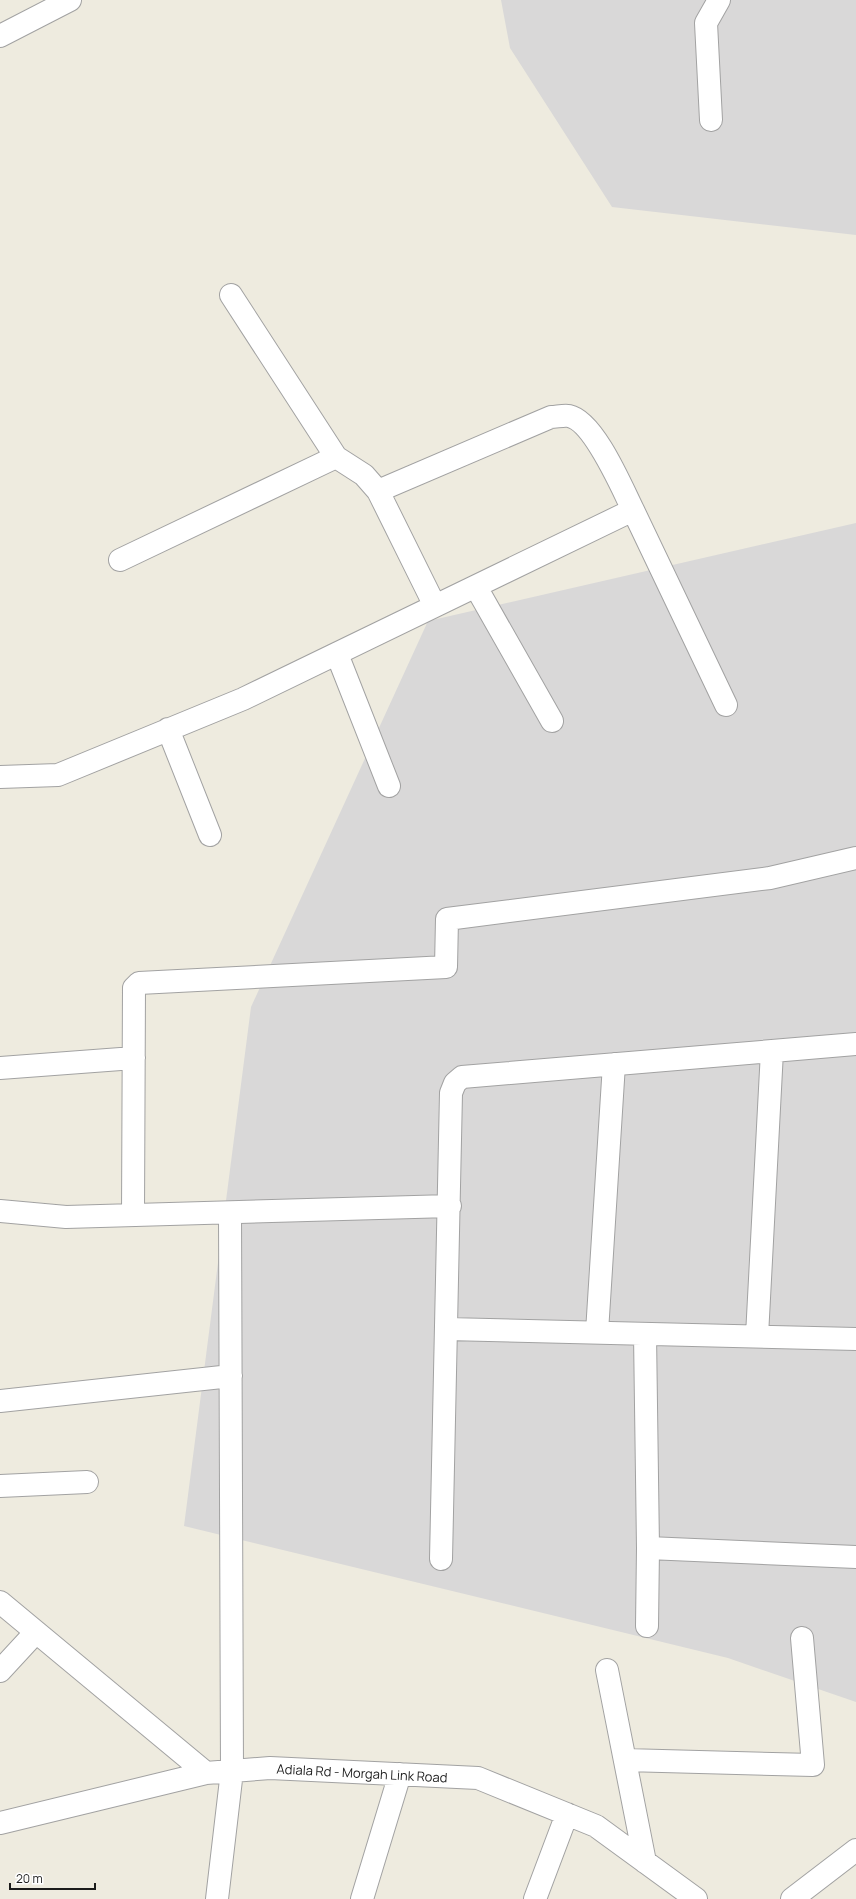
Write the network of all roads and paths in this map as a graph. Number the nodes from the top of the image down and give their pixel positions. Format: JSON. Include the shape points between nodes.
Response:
{"nodes":[{"id":1,"x":70,"y":0,"type":"edge"},
{"id":2,"x":719,"y":0,"type":"edge"},
{"id":3,"x":0,"y":36,"type":"edge"},
{"id":4,"x":711,"y":120,"type":"dead end"},
{"id":5,"x":231,"y":295,"type":"dead end"},
{"id":6,"x":336,"y":457,"type":"junction"},
{"id":7,"x":378,"y":491,"type":"junction"},
{"id":8,"x":633,"y":510,"type":"junction"},
{"id":9,"x":120,"y":560,"type":"dead end"},
{"id":10,"x":476,"y":587,"type":"junction"},
{"id":11,"x":435,"y":606,"type":"junction"},
{"id":12,"x":337,"y":654,"type":"junction"},
{"id":13,"x":726,"y":705,"type":"dead end"},
{"id":14,"x":552,"y":721,"type":"dead end"},
{"id":15,"x":168,"y":729,"type":"junction"},
{"id":16,"x":0,"y":777,"type":"edge"},
{"id":17,"x":389,"y":786,"type":"dead end"},
{"id":18,"x":210,"y":835,"type":"dead end"},
{"id":19,"x":856,"y":858,"type":"edge"},
{"id":20,"x":856,"y":1044,"type":"edge"},
{"id":21,"x":772,"y":1051,"type":"junction"},
{"id":22,"x":134,"y":1058,"type":"junction"},
{"id":23,"x":614,"y":1064,"type":"junction"},
{"id":24,"x":0,"y":1068,"type":"edge"},
{"id":25,"x":450,"y":1206,"type":"junction"},
{"id":26,"x":0,"y":1211,"type":"edge"},
{"id":27,"x":230,"y":1213,"type":"junction"},
{"id":28,"x":133,"y":1215,"type":"junction"},
{"id":29,"x":447,"y":1328,"type":"junction"},
{"id":30,"x":597,"y":1332,"type":"junction"},
{"id":31,"x":645,"y":1334,"type":"junction"},
{"id":32,"x":757,"y":1336,"type":"junction"},
{"id":33,"x":856,"y":1339,"type":"edge"},
{"id":34,"x":231,"y":1376,"type":"junction"},
{"id":35,"x":0,"y":1401,"type":"edge"},
{"id":36,"x":87,"y":1482,"type":"dead end"},
{"id":37,"x":0,"y":1486,"type":"edge"},
{"id":38,"x":648,"y":1548,"type":"junction"},
{"id":39,"x":856,"y":1558,"type":"edge"},
{"id":40,"x":441,"y":1559,"type":"dead end"},
{"id":41,"x":0,"y":1602,"type":"edge"},
{"id":42,"x":647,"y":1626,"type":"dead end"},
{"id":43,"x":36,"y":1632,"type":"junction"},
{"id":44,"x":802,"y":1638,"type":"dead end"},
{"id":45,"x":607,"y":1670,"type":"dead end"},
{"id":46,"x":0,"y":1671,"type":"edge"},
{"id":47,"x":625,"y":1760,"type":"junction"},
{"id":48,"x":232,"y":1771,"type":"junction"},
{"id":49,"x":206,"y":1774,"type":"junction"},
{"id":50,"x":400,"y":1774,"type":"junction"},
{"id":51,"x":567,"y":1814,"type":"junction"},
{"id":52,"x":0,"y":1823,"type":"edge"},
{"id":53,"x":856,"y":1850,"type":"edge"},
{"id":54,"x":645,"y":1862,"type":"junction"},
{"id":55,"x":217,"y":1899,"type":"edge"},
{"id":56,"x":362,"y":1899,"type":"edge"},
{"id":57,"x":535,"y":1899,"type":"edge"},
{"id":58,"x":696,"y":1899,"type":"edge"},
{"id":59,"x":792,"y":1899,"type":"edge"}],
"edges":[{"from":1,"to":3,"type":"street"},
{"from":2,"to":4,"type":"street","via":[[706,23]]},
{"from":5,"to":6,"type":"street"},
{"from":6,"to":7,"type":"street","via":[[364,475]]},
{"from":6,"to":9,"type":"street"},
{"from":7,"to":8,"type":"street","via":[[551,417],[570,416],[595,437]]},
{"from":7,"to":11,"type":"street"},
{"from":8,"to":10,"type":"street"},
{"from":8,"to":13,"type":"street"},
{"from":10,"to":11,"type":"street"},
{"from":10,"to":14,"type":"street"},
{"from":11,"to":12,"type":"street"},
{"from":12,"to":15,"type":"street","via":[[243,699]]},
{"from":12,"to":17,"type":"street"},
{"from":15,"to":16,"type":"street","via":[[58,775]]},
{"from":15,"to":18,"type":"street"},
{"from":19,"to":22,"type":"street","via":[[770,878],[448,919],[446,967],[139,983],[134,988]]},
{"from":20,"to":21,"type":"street"},
{"from":21,"to":23,"type":"street"},
{"from":21,"to":32,"type":"street"},
{"from":22,"to":24,"type":"street"},
{"from":22,"to":28,"type":"street"},
{"from":23,"to":25,"type":"street","via":[[462,1077],[455,1083],[452,1093]]},
{"from":23,"to":30,"type":"street"},
{"from":25,"to":27,"type":"street"},
{"from":25,"to":29,"type":"street"},
{"from":26,"to":28,"type":"street","via":[[66,1217]]},
{"from":27,"to":28,"type":"street"},
{"from":27,"to":34,"type":"street"},
{"from":29,"to":30,"type":"street"},
{"from":29,"to":40,"type":"street"},
{"from":30,"to":31,"type":"street"},
{"from":31,"to":32,"type":"street"},
{"from":31,"to":38,"type":"street"},
{"from":32,"to":33,"type":"street"},
{"from":34,"to":35,"type":"street"},
{"from":34,"to":48,"type":"street"},
{"from":36,"to":37,"type":"street"},
{"from":38,"to":39,"type":"street"},
{"from":38,"to":42,"type":"street"},
{"from":41,"to":43,"type":"street"},
{"from":43,"to":46,"type":"street"},
{"from":43,"to":49,"type":"street"},
{"from":44,"to":47,"type":"street","via":[[813,1765]]},
{"from":45,"to":47,"type":"street"},
{"from":47,"to":54,"type":"street"},
{"from":48,"to":49,"type":"street","name":"Adiala Rd - Morgah Link Road"},
{"from":48,"to":50,"type":"street","name":"Adiala Rd - Morgah Link Road","via":[[270,1768]]},
{"from":48,"to":55,"type":"street"},
{"from":49,"to":52,"type":"street","name":"Adiala Rd - Morgah Link Road"},
{"from":50,"to":51,"type":"street","name":"Adiala Rd - Morgah Link Road","via":[[478,1778]]},
{"from":50,"to":56,"type":"street"},
{"from":51,"to":54,"type":"street","name":"Adiala Rd - Morgah Link Road","via":[[596,1826]]},
{"from":51,"to":57,"type":"street"},
{"from":53,"to":59,"type":"street"},
{"from":54,"to":58,"type":"street","name":"Adiala Rd - Morgah Link Road"}]}
